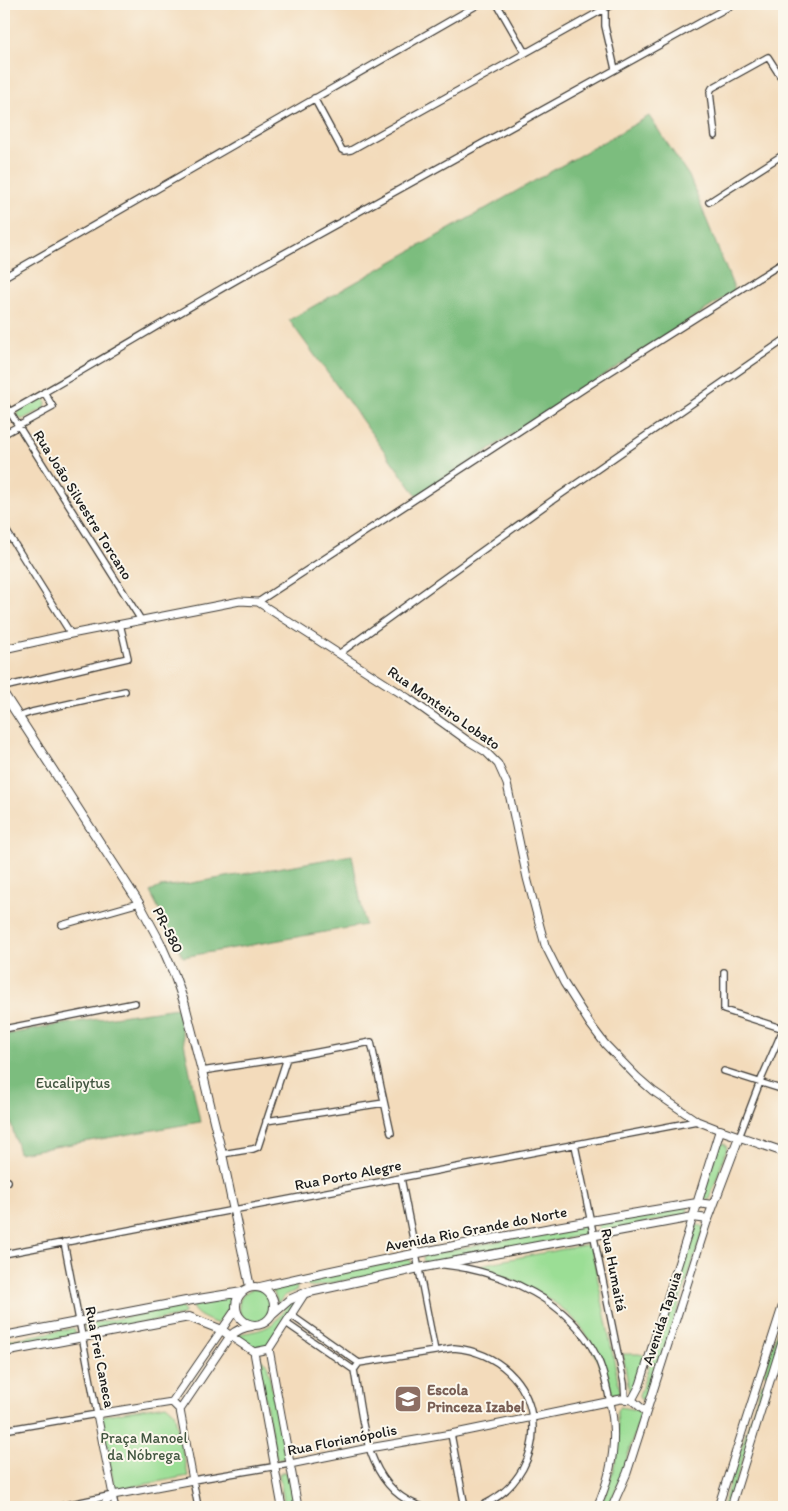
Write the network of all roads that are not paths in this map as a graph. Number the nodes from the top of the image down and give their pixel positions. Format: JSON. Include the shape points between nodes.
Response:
{"nodes":[{"id":1,"x":479,"y":4,"type":"edge"},
{"id":2,"x":497,"y":4,"type":"edge"},
{"id":3,"x":613,"y":4,"type":"edge"},
{"id":4,"x":734,"y":4,"type":"edge"},
{"id":5,"x":605,"y":8,"type":"junction"},
{"id":6,"x":529,"y":51,"type":"junction"},
{"id":7,"x":615,"y":69,"type":"junction"},
{"id":8,"x":784,"y":82,"type":"edge"},
{"id":9,"x":314,"y":98,"type":"junction"},
{"id":10,"x":715,"y":136,"type":"dead end"},
{"id":11,"x":784,"y":154,"type":"edge"},
{"id":12,"x":709,"y":202,"type":"dead end"},
{"id":13,"x":784,"y":262,"type":"edge"},
{"id":14,"x":4,"y":277,"type":"edge"},
{"id":15,"x":784,"y":340,"type":"edge"},
{"id":16,"x":44,"y":392,"type":"junction"},
{"id":17,"x":4,"y":404,"type":"edge"},
{"id":18,"x":6,"y":414,"type":"edge"},
{"id":19,"x":18,"y":426,"type":"junction"},
{"id":20,"x":4,"y":434,"type":"edge"},
{"id":21,"x":4,"y":527,"type":"edge"},
{"id":22,"x":258,"y":602,"type":"junction"},
{"id":23,"x":141,"y":620,"type":"junction"},
{"id":24,"x":120,"y":624,"type":"junction"},
{"id":25,"x":71,"y":634,"type":"junction"},
{"id":26,"x":4,"y":649,"type":"edge"},
{"id":27,"x":340,"y":654,"type":"junction"},
{"id":28,"x":4,"y":687,"type":"edge"},
{"id":29,"x":125,"y":691,"type":"dead end"},
{"id":30,"x":4,"y":694,"type":"edge"},
{"id":31,"x":18,"y":717,"type":"junction"},
{"id":32,"x":139,"y":903,"type":"junction"},
{"id":33,"x":62,"y":925,"type":"dead end"},
{"id":34,"x":724,"y":972,"type":"dead end"},
{"id":35,"x":135,"y":1003,"type":"dead end"},
{"id":36,"x":784,"y":1028,"type":"edge"},
{"id":37,"x":4,"y":1029,"type":"edge"},
{"id":38,"x":287,"y":1058,"type":"junction"},
{"id":39,"x":724,"y":1071,"type":"dead end"},
{"id":40,"x":202,"y":1072,"type":"junction"},
{"id":41,"x":760,"y":1082,"type":"junction"},
{"id":42,"x":784,"y":1090,"type":"edge"},
{"id":43,"x":384,"y":1103,"type":"junction"},
{"id":44,"x":266,"y":1121,"type":"junction"},
{"id":45,"x":697,"y":1121,"type":"junction"},
{"id":46,"x":720,"y":1130,"type":"junction"},
{"id":47,"x":391,"y":1133,"type":"dead end"},
{"id":48,"x":739,"y":1137,"type":"junction"},
{"id":49,"x":575,"y":1145,"type":"junction"},
{"id":50,"x":784,"y":1152,"type":"edge"},
{"id":51,"x":222,"y":1154,"type":"junction"},
{"id":52,"x":400,"y":1178,"type":"junction"},
{"id":53,"x":697,"y":1203,"type":"junction"},
{"id":54,"x":713,"y":1205,"type":"junction"},
{"id":55,"x":233,"y":1210,"type":"junction"},
{"id":56,"x":693,"y":1217,"type":"junction"},
{"id":57,"x":708,"y":1219,"type":"junction"},
{"id":58,"x":591,"y":1220,"type":"junction"},
{"id":59,"x":594,"y":1236,"type":"junction"},
{"id":60,"x":64,"y":1242,"type":"junction"},
{"id":61,"x":4,"y":1254,"type":"edge"},
{"id":62,"x":416,"y":1254,"type":"junction"},
{"id":63,"x":441,"y":1264,"type":"junction"},
{"id":64,"x":419,"y":1268,"type":"junction"},
{"id":65,"x":301,"y":1278,"type":"junction"},
{"id":66,"x":250,"y":1287,"type":"junction"},
{"id":67,"x":260,"y":1287,"type":"junction"},
{"id":68,"x":242,"y":1292,"type":"junction"},
{"id":69,"x":305,"y":1293,"type":"junction"},
{"id":70,"x":186,"y":1301,"type":"junction"},
{"id":71,"x":784,"y":1301,"type":"edge"},
{"id":72,"x":236,"y":1309,"type":"junction"},
{"id":73,"x":273,"y":1314,"type":"junction"},
{"id":74,"x":291,"y":1315,"type":"junction"},
{"id":75,"x":189,"y":1316,"type":"junction"},
{"id":76,"x":79,"y":1321,"type":"junction"},
{"id":77,"x":286,"y":1323,"type":"junction"},
{"id":78,"x":256,"y":1325,"type":"junction"},
{"id":79,"x":222,"y":1330,"type":"junction"},
{"id":80,"x":4,"y":1336,"type":"edge"},
{"id":81,"x":230,"y":1336,"type":"junction"},
{"id":82,"x":784,"y":1336,"type":"edge"},
{"id":83,"x":82,"y":1338,"type":"junction"},
{"id":84,"x":269,"y":1349,"type":"junction"},
{"id":85,"x":435,"y":1351,"type":"junction"},
{"id":86,"x":4,"y":1352,"type":"edge"},
{"id":87,"x":254,"y":1352,"type":"junction"},
{"id":88,"x":359,"y":1362,"type":"junction"},
{"id":89,"x":354,"y":1370,"type":"junction"},
{"id":90,"x":759,"y":1377,"type":"junction"},
{"id":91,"x":770,"y":1380,"type":"junction"},
{"id":92,"x":628,"y":1400,"type":"junction"},
{"id":93,"x":172,"y":1402,"type":"junction"},
{"id":94,"x":610,"y":1402,"type":"junction"},
{"id":95,"x":180,"y":1410,"type":"junction"},
{"id":96,"x":646,"y":1412,"type":"junction"},
{"id":97,"x":97,"y":1414,"type":"junction"},
{"id":98,"x":532,"y":1417,"type":"junction"},
{"id":99,"x":4,"y":1430,"type":"edge"},
{"id":100,"x":451,"y":1434,"type":"junction"},
{"id":101,"x":369,"y":1448,"type":"junction"},
{"id":102,"x":290,"y":1464,"type":"junction"},
{"id":103,"x":274,"y":1467,"type":"junction"},
{"id":104,"x":193,"y":1480,"type":"junction"},
{"id":105,"x":113,"y":1494,"type":"junction"},
{"id":106,"x":722,"y":1498,"type":"junction"},
{"id":107,"x":732,"y":1504,"type":"edge"},
{"id":108,"x":57,"y":1507,"type":"edge"},
{"id":109,"x":101,"y":1507,"type":"edge"},
{"id":110,"x":108,"y":1507,"type":"edge"},
{"id":111,"x":115,"y":1507,"type":"edge"},
{"id":112,"x":198,"y":1507,"type":"edge"},
{"id":113,"x":282,"y":1507,"type":"edge"},
{"id":114,"x":298,"y":1507,"type":"edge"},
{"id":115,"x":423,"y":1507,"type":"edge"},
{"id":116,"x":465,"y":1507,"type":"edge"},
{"id":117,"x":479,"y":1507,"type":"edge"},
{"id":118,"x":597,"y":1507,"type":"edge"},
{"id":119,"x":612,"y":1507,"type":"edge"},
{"id":120,"x":718,"y":1507,"type":"edge"}],
"edges":[{"from":1,"to":9,"type":"street"},
{"from":2,"to":6,"type":"street","via":[[524,51]]},
{"from":3,"to":5,"type":"street"},
{"from":4,"to":7,"type":"street"},
{"from":5,"to":6,"type":"street"},
{"from":5,"to":7,"type":"street","via":[[605,26]]},
{"from":6,"to":9,"type":"street","via":[[351,150],[342,150]]},
{"from":7,"to":16,"type":"street","via":[[262,265]]},
{"from":8,"to":10,"type":"street","via":[[768,57],[712,88]]},
{"from":9,"to":14,"type":"street"},
{"from":11,"to":12,"type":"street"},
{"from":13,"to":22,"type":"street"},
{"from":15,"to":27,"type":"street","via":[[550,502]]},
{"from":16,"to":18,"type":"street"},
{"from":16,"to":19,"type":"street","via":[[53,407]]},
{"from":17,"to":18,"type":"street","name":"Rua João Silvestre Torcano"},
{"from":18,"to":19,"type":"street","name":"Rua João Silvestre Torcano"},
{"from":19,"to":20,"type":"street"},
{"from":19,"to":23,"type":"street","name":"Rua João Silvestre Torcano"},
{"from":21,"to":25,"type":"street"},
{"from":22,"to":23,"type":"street","via":[[240,601]]},
{"from":22,"to":27,"type":"street","name":"Rua Monteiro Lobato"},
{"from":23,"to":24,"type":"street"},
{"from":24,"to":25,"type":"street"},
{"from":24,"to":28,"type":"street","via":[[128,658]]},
{"from":25,"to":26,"type":"street"},
{"from":27,"to":45,"type":"street","name":"Rua Monteiro Lobato","via":[[486,752],[498,764],[507,784],[542,936],[564,983],[590,1024],[627,1067],[653,1091]]},
{"from":29,"to":31,"type":"street"},
{"from":30,"to":31,"type":"main road","name":"PR-580","number":"PR-580"},
{"from":31,"to":32,"type":"main road","name":"PR-580","number":"PR-580"},
{"from":32,"to":33,"type":"street"},
{"from":32,"to":40,"type":"main road","name":"PR-580","number":"PR-580","via":[[174,974]]},
{"from":34,"to":36,"type":"street","via":[[724,1010]]},
{"from":35,"to":37,"type":"street"},
{"from":36,"to":41,"type":"street"},
{"from":38,"to":40,"type":"street"},
{"from":38,"to":43,"type":"street","via":[[371,1042]]},
{"from":38,"to":44,"type":"street"},
{"from":39,"to":41,"type":"street"},
{"from":40,"to":51,"type":"main road","name":"PR-580","number":"PR-580"},
{"from":41,"to":42,"type":"street"},
{"from":41,"to":48,"type":"street"},
{"from":43,"to":44,"type":"street"},
{"from":43,"to":47,"type":"street"},
{"from":44,"to":51,"type":"street","via":[[258,1147]]},
{"from":45,"to":46,"type":"street","name":"Rua Monteiro Lobato"},
{"from":45,"to":49,"type":"street","name":"Rua Porto Alegre"},
{"from":46,"to":48,"type":"main road","name":"Rua Monteiro Lobato"},
{"from":46,"to":53,"type":"main road","name":"Avenida Tapuia"},
{"from":48,"to":50,"type":"main road","name":"Rua Monteiro Lobato"},
{"from":48,"to":54,"type":"main road","name":"Avenida Tapuia"},
{"from":49,"to":52,"type":"street","name":"Rua Porto Alegre"},
{"from":49,"to":58,"type":"street","name":"Rua Humaitá"},
{"from":51,"to":55,"type":"main road","name":"PR-580","number":"PR-580"},
{"from":52,"to":55,"type":"street","name":"Rua Porto Alegre"},
{"from":52,"to":62,"type":"street"},
{"from":53,"to":54,"type":"main road","name":"Avenida Rio Grande do Norte"},
{"from":53,"to":56,"type":"main road","name":"Avenida Tapuia"},
{"from":53,"to":58,"type":"main road","name":"Avenida Rio Grande do Norte"},
{"from":54,"to":57,"type":"main road","name":"Avenida Tapuia"},
{"from":55,"to":60,"type":"street","name":"Rua Porto Alegre"},
{"from":55,"to":66,"type":"main road","name":"PR-580"},
{"from":56,"to":57,"type":"main road","name":"Avenida Rio Grande do Norte"},
{"from":56,"to":59,"type":"main road","name":"Avenida Rio Grande do Norte"},
{"from":56,"to":92,"type":"street","name":"Avenida Tapuia","via":[[640,1385]]},
{"from":57,"to":96,"type":"street","name":"Avenida Tapuia"},
{"from":58,"to":59,"type":"street","name":"Rua Humaitá"},
{"from":58,"to":62,"type":"main road","name":"Avenida Rio Grande do Norte"},
{"from":59,"to":63,"type":"main road","name":"Avenida Rio Grande do Norte"},
{"from":59,"to":92,"type":"street","name":"Rua Humaitá"},
{"from":60,"to":61,"type":"street","name":"Rua Porto Alegre"},
{"from":60,"to":76,"type":"street","name":"Rua Frei Caneca"},
{"from":62,"to":64,"type":"street"},
{"from":62,"to":65,"type":"main road","name":"Avenida Rio Grande do Norte"},
{"from":63,"to":64,"type":"main road","name":"Avenida Rio Grande do Norte"},
{"from":63,"to":94,"type":"street","via":[[479,1271],[512,1282],[556,1308],[583,1334],[601,1368]]},
{"from":64,"to":69,"type":"main road","name":"Avenida Rio Grande do Norte"},
{"from":64,"to":85,"type":"street"},
{"from":65,"to":67,"type":"main road","name":"Avenida Rio Grande do Norte"},
{"from":65,"to":69,"type":"main road"},
{"from":66,"to":67,"type":"main road"},
{"from":66,"to":68,"type":"main road"},
{"from":67,"to":73,"type":"main road","via":[[273,1298]]},
{"from":68,"to":70,"type":"main road"},
{"from":68,"to":72,"type":"main road"},
{"from":69,"to":73,"type":"main road","name":"Avenida Rio Grande do Norte","via":[[289,1300]]},
{"from":69,"to":74,"type":"street"},
{"from":70,"to":75,"type":"main road"},
{"from":70,"to":76,"type":"main road"},
{"from":71,"to":90,"type":"street"},
{"from":72,"to":78,"type":"main road","via":[[241,1319]]},
{"from":72,"to":79,"type":"street"},
{"from":73,"to":78,"type":"main road","via":[[266,1322]]},
{"from":74,"to":77,"type":"street"},
{"from":74,"to":88,"type":"street"},
{"from":75,"to":79,"type":"main road"},
{"from":75,"to":83,"type":"main road"},
{"from":76,"to":80,"type":"main road"},
{"from":76,"to":83,"type":"street","name":"Rua Frei Caneca"},
{"from":77,"to":84,"type":"street"},
{"from":77,"to":89,"type":"street"},
{"from":78,"to":81,"type":"main road"},
{"from":79,"to":81,"type":"main road"},
{"from":79,"to":93,"type":"street"},
{"from":81,"to":87,"type":"street"},
{"from":81,"to":95,"type":"street"},
{"from":82,"to":91,"type":"street"},
{"from":83,"to":86,"type":"main road"},
{"from":83,"to":97,"type":"street","name":"Rua Frei Caneca"},
{"from":84,"to":87,"type":"street"},
{"from":84,"to":102,"type":"street"},
{"from":85,"to":88,"type":"street"},
{"from":85,"to":98,"type":"street","via":[[454,1348],[490,1357],[519,1381]]},
{"from":87,"to":103,"type":"street"},
{"from":88,"to":89,"type":"street"},
{"from":89,"to":101,"type":"street"},
{"from":90,"to":91,"type":"street"},
{"from":90,"to":106,"type":"street"},
{"from":91,"to":107,"type":"street"},
{"from":92,"to":94,"type":"street","name":"Rua Florianópolis"},
{"from":92,"to":96,"type":"street"},
{"from":93,"to":95,"type":"street"},
{"from":93,"to":97,"type":"street"},
{"from":94,"to":98,"type":"street","name":"Rua Florianópolis"},
{"from":94,"to":118,"type":"street","via":[[612,1457]]},
{"from":95,"to":104,"type":"street"},
{"from":96,"to":119,"type":"street","name":"Avenida Tapuia","via":[[627,1473]]},
{"from":97,"to":99,"type":"street"},
{"from":97,"to":105,"type":"street","name":"Rua Frei Caneca"},
{"from":98,"to":100,"type":"street","name":"Rua Florianópolis"},
{"from":98,"to":117,"type":"street","via":[[529,1451],[519,1476],[489,1503]]},
{"from":100,"to":101,"type":"street","name":"Rua Florianópolis"},
{"from":100,"to":116,"type":"street"},
{"from":101,"to":102,"type":"street","name":"Rua Florianópolis"},
{"from":101,"to":115,"type":"street","via":[[377,1468],[390,1486],[405,1500]]},
{"from":102,"to":103,"type":"street","name":"Rua Florianópolis"},
{"from":102,"to":114,"type":"street"},
{"from":103,"to":104,"type":"street","name":"Rua Florianópolis"},
{"from":103,"to":113,"type":"street"},
{"from":104,"to":105,"type":"street","name":"Rua Florianópolis"},
{"from":104,"to":112,"type":"street"},
{"from":105,"to":108,"type":"street","name":"Rua Florianópolis"},
{"from":105,"to":109,"type":"street"},
{"from":105,"to":110,"type":"street"},
{"from":105,"to":111,"type":"street","name":"Rua Frei Caneca"},
{"from":106,"to":107,"type":"street"},
{"from":106,"to":120,"type":"street"}]}
